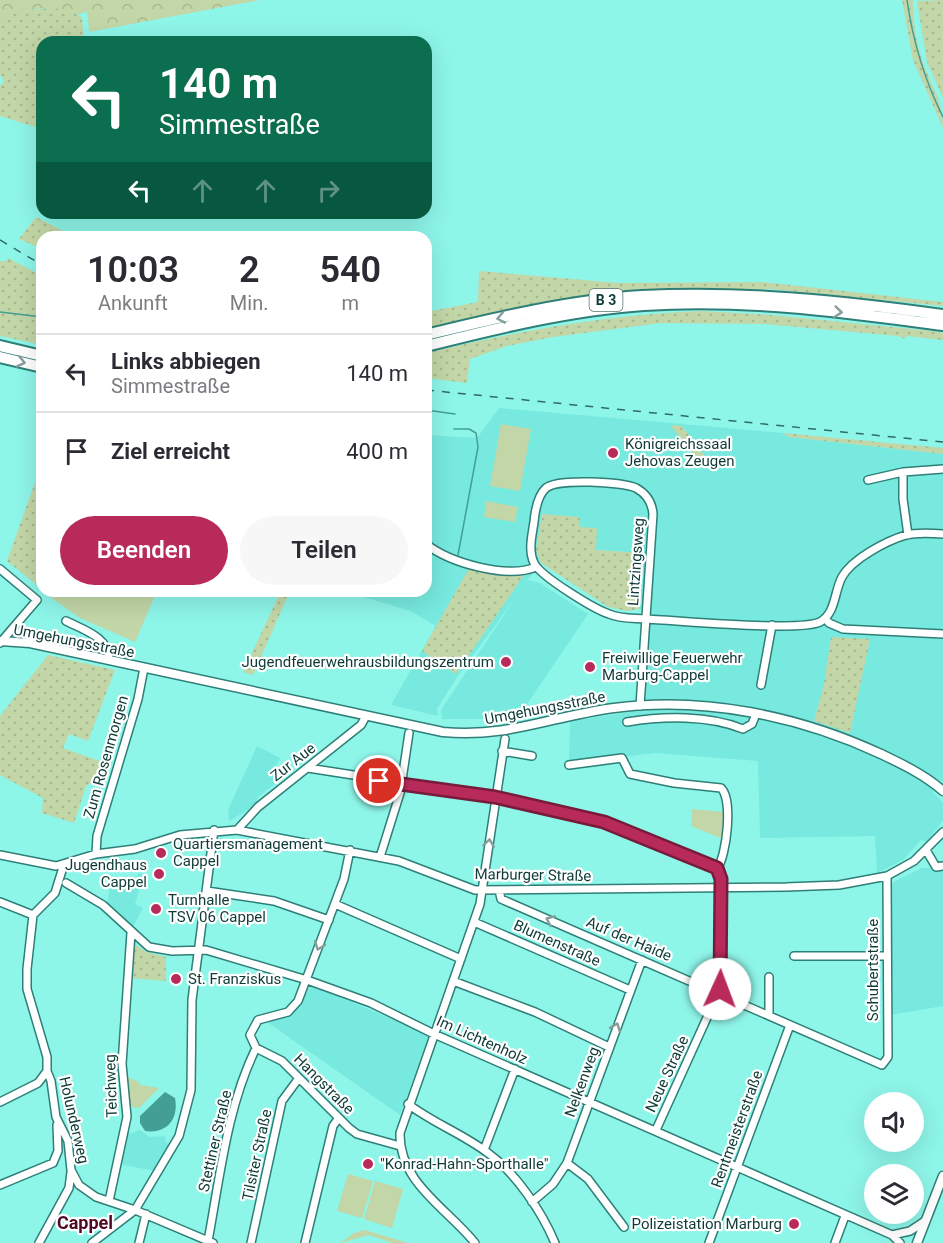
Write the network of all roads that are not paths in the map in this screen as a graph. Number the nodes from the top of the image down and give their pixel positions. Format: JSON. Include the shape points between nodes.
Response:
{"nodes":[{"id":1,"x":943,"y":313,"type":"edge"},
{"id":2,"x":943,"y":325,"type":"edge"},
{"id":3,"x":432,"y":334,"type":"edge"},
{"id":4,"x":432,"y":345,"type":"edge"},
{"id":5,"x":0,"y":346,"type":"edge"},
{"id":6,"x":36,"y":355,"type":"edge"},
{"id":7,"x":0,"y":357,"type":"edge"},
{"id":8,"x":36,"y":366,"type":"edge"},
{"id":9,"x":943,"y":469,"type":"edge"},
{"id":10,"x":903,"y":472,"type":"junction"},
{"id":11,"x":868,"y":480,"type":"dead end"},
{"id":12,"x":943,"y":534,"type":"edge"},
{"id":13,"x":908,"y":535,"type":"junction"},
{"id":14,"x":432,"y":548,"type":"edge"},
{"id":15,"x":536,"y":567,"type":"junction"},
{"id":16,"x":0,"y":569,"type":"edge"},
{"id":17,"x":825,"y":618,"type":"junction"},
{"id":18,"x":645,"y":619,"type":"junction"},
{"id":19,"x":66,"y":621,"type":"dead end"},
{"id":20,"x":772,"y":625,"type":"junction"},
{"id":21,"x":943,"y":634,"type":"edge"},
{"id":22,"x":0,"y":642,"type":"edge"},
{"id":23,"x":109,"y":660,"type":"junction"},
{"id":24,"x":144,"y":668,"type":"junction"},
{"id":25,"x":761,"y":685,"type":"dead end"},
{"id":26,"x":640,"y":706,"type":"junction"},
{"id":27,"x":756,"y":714,"type":"junction"},
{"id":28,"x":366,"y":716,"type":"junction"},
{"id":29,"x":627,"y":722,"type":"dead end"},
{"id":30,"x":409,"y":733,"type":"dead end"},
{"id":31,"x":505,"y":738,"type":"dead end"},
{"id":32,"x":502,"y":751,"type":"junction"},
{"id":33,"x":532,"y":756,"type":"dead end"},
{"id":34,"x":569,"y":765,"type":"dead end"},
{"id":35,"x":308,"y":768,"type":"junction"},
{"id":36,"x":402,"y":784,"type":"junction"},
{"id":37,"x":943,"y":791,"type":"edge"},
{"id":38,"x":495,"y":797,"type":"junction"},
{"id":39,"x":214,"y":830,"type":"junction"},
{"id":40,"x":237,"y":830,"type":"junction"},
{"id":41,"x":943,"y":832,"type":"edge"},
{"id":42,"x":350,"y":850,"type":"junction"},
{"id":43,"x":926,"y":850,"type":"junction"},
{"id":44,"x":96,"y":854,"type":"junction"},
{"id":45,"x":0,"y":855,"type":"edge"},
{"id":46,"x":380,"y":857,"type":"junction"},
{"id":47,"x":64,"y":864,"type":"junction"},
{"id":48,"x":943,"y":866,"type":"edge"},
{"id":49,"x":717,"y":868,"type":"junction"},
{"id":50,"x":886,"y":876,"type":"junction"},
{"id":51,"x":66,"y":883,"type":"dead end"},
{"id":52,"x":721,"y":888,"type":"junction"},
{"id":53,"x":482,"y":890,"type":"junction"},
{"id":54,"x":499,"y":890,"type":"junction"},
{"id":55,"x":207,"y":891,"type":"junction"},
{"id":56,"x":0,"y":902,"type":"edge"},
{"id":57,"x":335,"y":904,"type":"junction"},
{"id":58,"x":33,"y":915,"type":"junction"},
{"id":59,"x":329,"y":920,"type":"junction"},
{"id":60,"x":474,"y":922,"type":"junction"},
{"id":61,"x":131,"y":933,"type":"junction"},
{"id":62,"x":199,"y":949,"type":"junction"},
{"id":63,"x":794,"y":956,"type":"dead end"},
{"id":64,"x":887,"y":956,"type":"junction"},
{"id":65,"x":461,"y":959,"type":"junction"},
{"id":66,"x":642,"y":960,"type":"junction"},
{"id":67,"x":769,"y":977,"type":"dead end"},
{"id":68,"x":307,"y":980,"type":"junction"},
{"id":69,"x":453,"y":981,"type":"junction"},
{"id":70,"x":630,"y":990,"type":"junction"},
{"id":71,"x":719,"y":993,"type":"junction"},
{"id":72,"x":768,"y":1015,"type":"junction"},
{"id":73,"x":790,"y":1025,"type":"junction"},
{"id":74,"x":434,"y":1034,"type":"junction"},
{"id":75,"x":609,"y":1047,"type":"junction"},
{"id":76,"x":256,"y":1048,"type":"junction"},
{"id":77,"x":886,"y":1063,"type":"joint"},
{"id":78,"x":515,"y":1069,"type":"junction"},
{"id":79,"x":47,"y":1071,"type":"junction"},
{"id":80,"x":299,"y":1078,"type":"junction"},
{"id":81,"x":0,"y":1101,"type":"edge"},
{"id":82,"x":590,"y":1102,"type":"junction"},
{"id":83,"x":408,"y":1104,"type":"junction"},
{"id":84,"x":338,"y":1119,"type":"junction"},
{"id":85,"x":57,"y":1122,"type":"junction"},
{"id":86,"x":656,"y":1130,"type":"junction"},
{"id":87,"x":400,"y":1146,"type":"junction"},
{"id":88,"x":484,"y":1150,"type":"junction"},
{"id":89,"x":567,"y":1163,"type":"junction"},
{"id":90,"x":737,"y":1166,"type":"junction"},
{"id":91,"x":71,"y":1170,"type":"junction"},
{"id":92,"x":943,"y":1176,"type":"edge"},
{"id":93,"x":0,"y":1185,"type":"edge"},
{"id":94,"x":109,"y":1201,"type":"junction"},
{"id":95,"x":532,"y":1202,"type":"junction"},
{"id":96,"x":135,"y":1209,"type":"junction"},
{"id":97,"x":146,"y":1214,"type":"junction"},
{"id":98,"x":845,"y":1216,"type":"junction"},
{"id":99,"x":927,"y":1219,"type":"junction"},
{"id":100,"x":624,"y":1227,"type":"dead end"},
{"id":101,"x":892,"y":1235,"type":"junction"},
{"id":102,"x":901,"y":1235,"type":"junction"},
{"id":103,"x":210,"y":1242,"type":"edge"},
{"id":104,"x":917,"y":1242,"type":"edge"},
{"id":105,"x":39,"y":1243,"type":"edge"},
{"id":106,"x":92,"y":1243,"type":"edge"},
{"id":107,"x":139,"y":1243,"type":"edge"},
{"id":108,"x":251,"y":1243,"type":"edge"},
{"id":109,"x":305,"y":1243,"type":"edge"},
{"id":110,"x":475,"y":1243,"type":"edge"},
{"id":111,"x":555,"y":1243,"type":"edge"},
{"id":112,"x":709,"y":1243,"type":"edge"},
{"id":113,"x":835,"y":1243,"type":"edge"},
{"id":114,"x":900,"y":1243,"type":"edge"}],
"edges":[{"from":1,"to":3,"type":"highway","number":"B 3","one_way":true,"via":[[777,297],[640,296],[570,305]]},
{"from":4,"to":2,"type":"highway","number":"B 3","one_way":true,"via":[[567,315],[644,305],[780,306]]},
{"from":5,"to":6,"type":"highway"},
{"from":7,"to":8,"type":"highway","one_way":true},
{"from":9,"to":10,"type":"street"},
{"from":10,"to":11,"type":"street"},
{"from":10,"to":13,"type":"street"},
{"from":12,"to":13,"type":"street"},
{"from":13,"to":17,"type":"street","via":[[848,569]]},
{"from":14,"to":15,"type":"street","via":[[461,562],[513,572]]},
{"from":15,"to":18,"type":"street","name":"Lintzingsweg","via":[[602,611]]},
{"from":15,"to":18,"type":"street","name":"Lintzingsweg","via":[[531,538],[536,508],[545,489],[556,483],[572,482],[635,488],[648,498],[653,514]]},
{"from":16,"to":22,"type":"street","via":[[37,600]]},
{"from":17,"to":20,"type":"street","via":[[805,626]]},
{"from":17,"to":21,"type":"street","via":[[843,629]]},
{"from":18,"to":20,"type":"street"},
{"from":18,"to":26,"type":"street","name":"Lintzingsweg"},
{"from":19,"to":23,"type":"street","via":[[100,639],[109,651]]},
{"from":20,"to":25,"type":"street"},
{"from":22,"to":23,"type":"main road","name":"Umgehungsstraße","via":[[30,643]]},
{"from":23,"to":24,"type":"main road","name":"Umgehungsstraße"},
{"from":24,"to":28,"type":"main road","name":"Umgehungsstraße"},
{"from":24,"to":44,"type":"street","name":"Zum Rosenmorgen","via":[[97,836]]},
{"from":26,"to":27,"type":"main road","name":"Umgehungsstraße"},
{"from":26,"to":28,"type":"main road","name":"Umgehungsstraße","via":[[483,734],[443,732]]},
{"from":27,"to":29,"type":"street","via":[[752,724],[743,729],[691,719]]},
{"from":27,"to":37,"type":"main road","name":"Umgehungsstraße","via":[[812,726],[851,740],[916,772]]},
{"from":28,"to":35,"type":"street","name":"Zur Aue","via":[[361,725]]},
{"from":30,"to":36,"type":"street"},
{"from":31,"to":32,"type":"street"},
{"from":32,"to":33,"type":"street"},
{"from":32,"to":38,"type":"street"},
{"from":34,"to":49,"type":"street","via":[[622,758],[630,774],[721,788],[727,799],[726,850]]},
{"from":35,"to":36,"type":"street"},
{"from":35,"to":40,"type":"street","name":"Zur Aue","via":[[258,807]]},
{"from":36,"to":38,"type":"street"},
{"from":36,"to":46,"type":"street"},
{"from":38,"to":49,"type":"street","via":[[604,822]]},
{"from":53,"to":38,"type":"street","one_way":true},
{"from":39,"to":40,"type":"street","name":"Marburger Straße"},
{"from":39,"to":44,"type":"street","name":"Marburger Straße"},
{"from":39,"to":55,"type":"street"},
{"from":40,"to":42,"type":"street","name":"Marburger Straße"},
{"from":41,"to":43,"type":"street","name":"Marburger Straße"},
{"from":42,"to":46,"type":"street","name":"Marburger Straße"},
{"from":42,"to":57,"type":"street"},
{"from":43,"to":48,"type":"street","via":[[936,867]]},
{"from":43,"to":50,"type":"street","name":"Marburger Straße"},
{"from":44,"to":47,"type":"street","name":"Marburger Straße"},
{"from":45,"to":47,"type":"street","name":"Marburger Straße","via":[[41,864]]},
{"from":46,"to":53,"type":"street","name":"Marburger Straße"},
{"from":47,"to":58,"type":"street","via":[[55,893]]},
{"from":49,"to":52,"type":"street","name":"Neue Straße"},
{"from":50,"to":52,"type":"street","name":"Marburger Straße","via":[[839,885]]},
{"from":50,"to":64,"type":"street","name":"Schubertstraße"},
{"from":51,"to":61,"type":"street","name":"Im Lichtenholz","via":[[103,905]]},
{"from":52,"to":54,"type":"street","name":"Marburger Straße"},
{"from":52,"to":71,"type":"street","name":"Neue Straße"},
{"from":53,"to":54,"type":"street","name":"Marburger Straße"},
{"from":53,"to":60,"type":"street"},
{"from":66,"to":54,"type":"street","name":"Auf der Haide","one_way":true,"via":[[501,899]]},
{"from":55,"to":59,"type":"street","via":[[274,901]]},
{"from":55,"to":62,"type":"street"},
{"from":56,"to":58,"type":"street"},
{"from":57,"to":59,"type":"street"},
{"from":57,"to":65,"type":"street"},
{"from":58,"to":79,"type":"street","name":"Holunderweg","via":[[27,988],[47,1057]]},
{"from":59,"to":68,"type":"street","one_way":true},
{"from":60,"to":65,"type":"street"},
{"from":60,"to":70,"type":"street","name":"Blumenstraße"},
{"from":61,"to":62,"type":"street","name":"Im Lichtenholz","via":[[159,950]]},
{"from":61,"to":94,"type":"street","name":"Teichweg","via":[[122,1064],[128,1117]]},
{"from":62,"to":68,"type":"street","name":"Im Lichtenholz"},
{"from":62,"to":96,"type":"street","via":[[192,1000],[191,1090],[179,1136]]},
{"from":63,"to":64,"type":"street"},
{"from":64,"to":77,"type":"street","name":"Schubertstraße"},
{"from":65,"to":69,"type":"street"},
{"from":66,"to":70,"type":"street","name":"Nelkenweg"},
{"from":66,"to":71,"type":"street","name":"Auf der Haide"},
{"from":67,"to":72,"type":"street"},
{"from":68,"to":74,"type":"street","name":"Im Lichtenholz","via":[[371,1003]]},
{"from":68,"to":76,"type":"street","via":[[298,1001],[288,1011],[253,1024],[250,1035]]},
{"from":69,"to":74,"type":"street"},
{"from":69,"to":75,"type":"street","via":[[535,1012]]},
{"from":75,"to":70,"type":"street","name":"Nelkenweg","one_way":true},
{"from":71,"to":72,"type":"street","name":"Auf der Haide"},
{"from":71,"to":86,"type":"street","name":"Neue Straße"},
{"from":72,"to":73,"type":"street","name":"Auf der Haide"},
{"from":73,"to":77,"type":"street","name":"Auf der Haide","via":[[871,1061]]},
{"from":73,"to":90,"type":"street","name":"Rentmeisterstraße"},
{"from":74,"to":78,"type":"street","name":"Im Lichtenholz"},
{"from":74,"to":83,"type":"street"},
{"from":75,"to":82,"type":"street","name":"Nelkenweg"},
{"from":76,"to":80,"type":"street","name":"Hangstraße","via":[[282,1061]]},
{"from":76,"to":103,"type":"street","name":"Stettiner Straße","via":[[247,1067],[224,1155]]},
{"from":78,"to":82,"type":"street","name":"Im Lichtenholz"},
{"from":78,"to":88,"type":"street"},
{"from":79,"to":81,"type":"street","via":[[38,1083]]},
{"from":79,"to":85,"type":"street","name":"Holunderweg"},
{"from":80,"to":84,"type":"street","name":"Hangstraße"},
{"from":80,"to":108,"type":"street","name":"Tilsiter Straße","via":[[282,1101]]},
{"from":82,"to":86,"type":"street","name":"Im Lichtenholz"},
{"from":82,"to":89,"type":"street","name":"Nelkenweg"},
{"from":83,"to":87,"type":"street"},
{"from":83,"to":88,"type":"street"},
{"from":84,"to":87,"type":"street","name":"Hangstraße","via":[[357,1134]]},
{"from":84,"to":109,"type":"street","via":[[333,1126]]},
{"from":85,"to":91,"type":"street","name":"Holunderweg","via":[[68,1141]]},
{"from":85,"to":93,"type":"street","via":[[58,1147],[53,1163]]},
{"from":86,"to":90,"type":"street","name":"Im Lichtenholz"},
{"from":87,"to":110,"type":"street","via":[[412,1176]]},
{"from":88,"to":95,"type":"street"},
{"from":89,"to":95,"type":"street","name":"Nelkenweg","via":[[553,1184]]},
{"from":89,"to":100,"type":"street","via":[[588,1179]]},
{"from":90,"to":98,"type":"street","name":"Im Lichtenholz"},
{"from":90,"to":112,"type":"street","name":"Rentmeisterstraße"},
{"from":91,"to":94,"type":"street","name":"Holunderweg","via":[[84,1190]]},
{"from":91,"to":105,"type":"street","via":[[69,1188]]},
{"from":92,"to":99,"type":"main road"},
{"from":94,"to":96,"type":"street","name":"Holunderweg"},
{"from":95,"to":111,"type":"street"},
{"from":96,"to":97,"type":"street","name":"Holunderweg"},
{"from":96,"to":106,"type":"street"},
{"from":97,"to":103,"type":"street","name":"Holunderweg"},
{"from":97,"to":107,"type":"street"},
{"from":98,"to":101,"type":"street","name":"Im Lichtenholz"},
{"from":98,"to":113,"type":"street"},
{"from":99,"to":102,"type":"street"},
{"from":99,"to":104,"type":"main road"},
{"from":101,"to":102,"type":"street","name":"Im Lichtenholz"},
{"from":101,"to":114,"type":"street","name":"Im Lichtenholz"},
{"from":102,"to":104,"type":"street","name":"Im Lichtenholz"}]}
